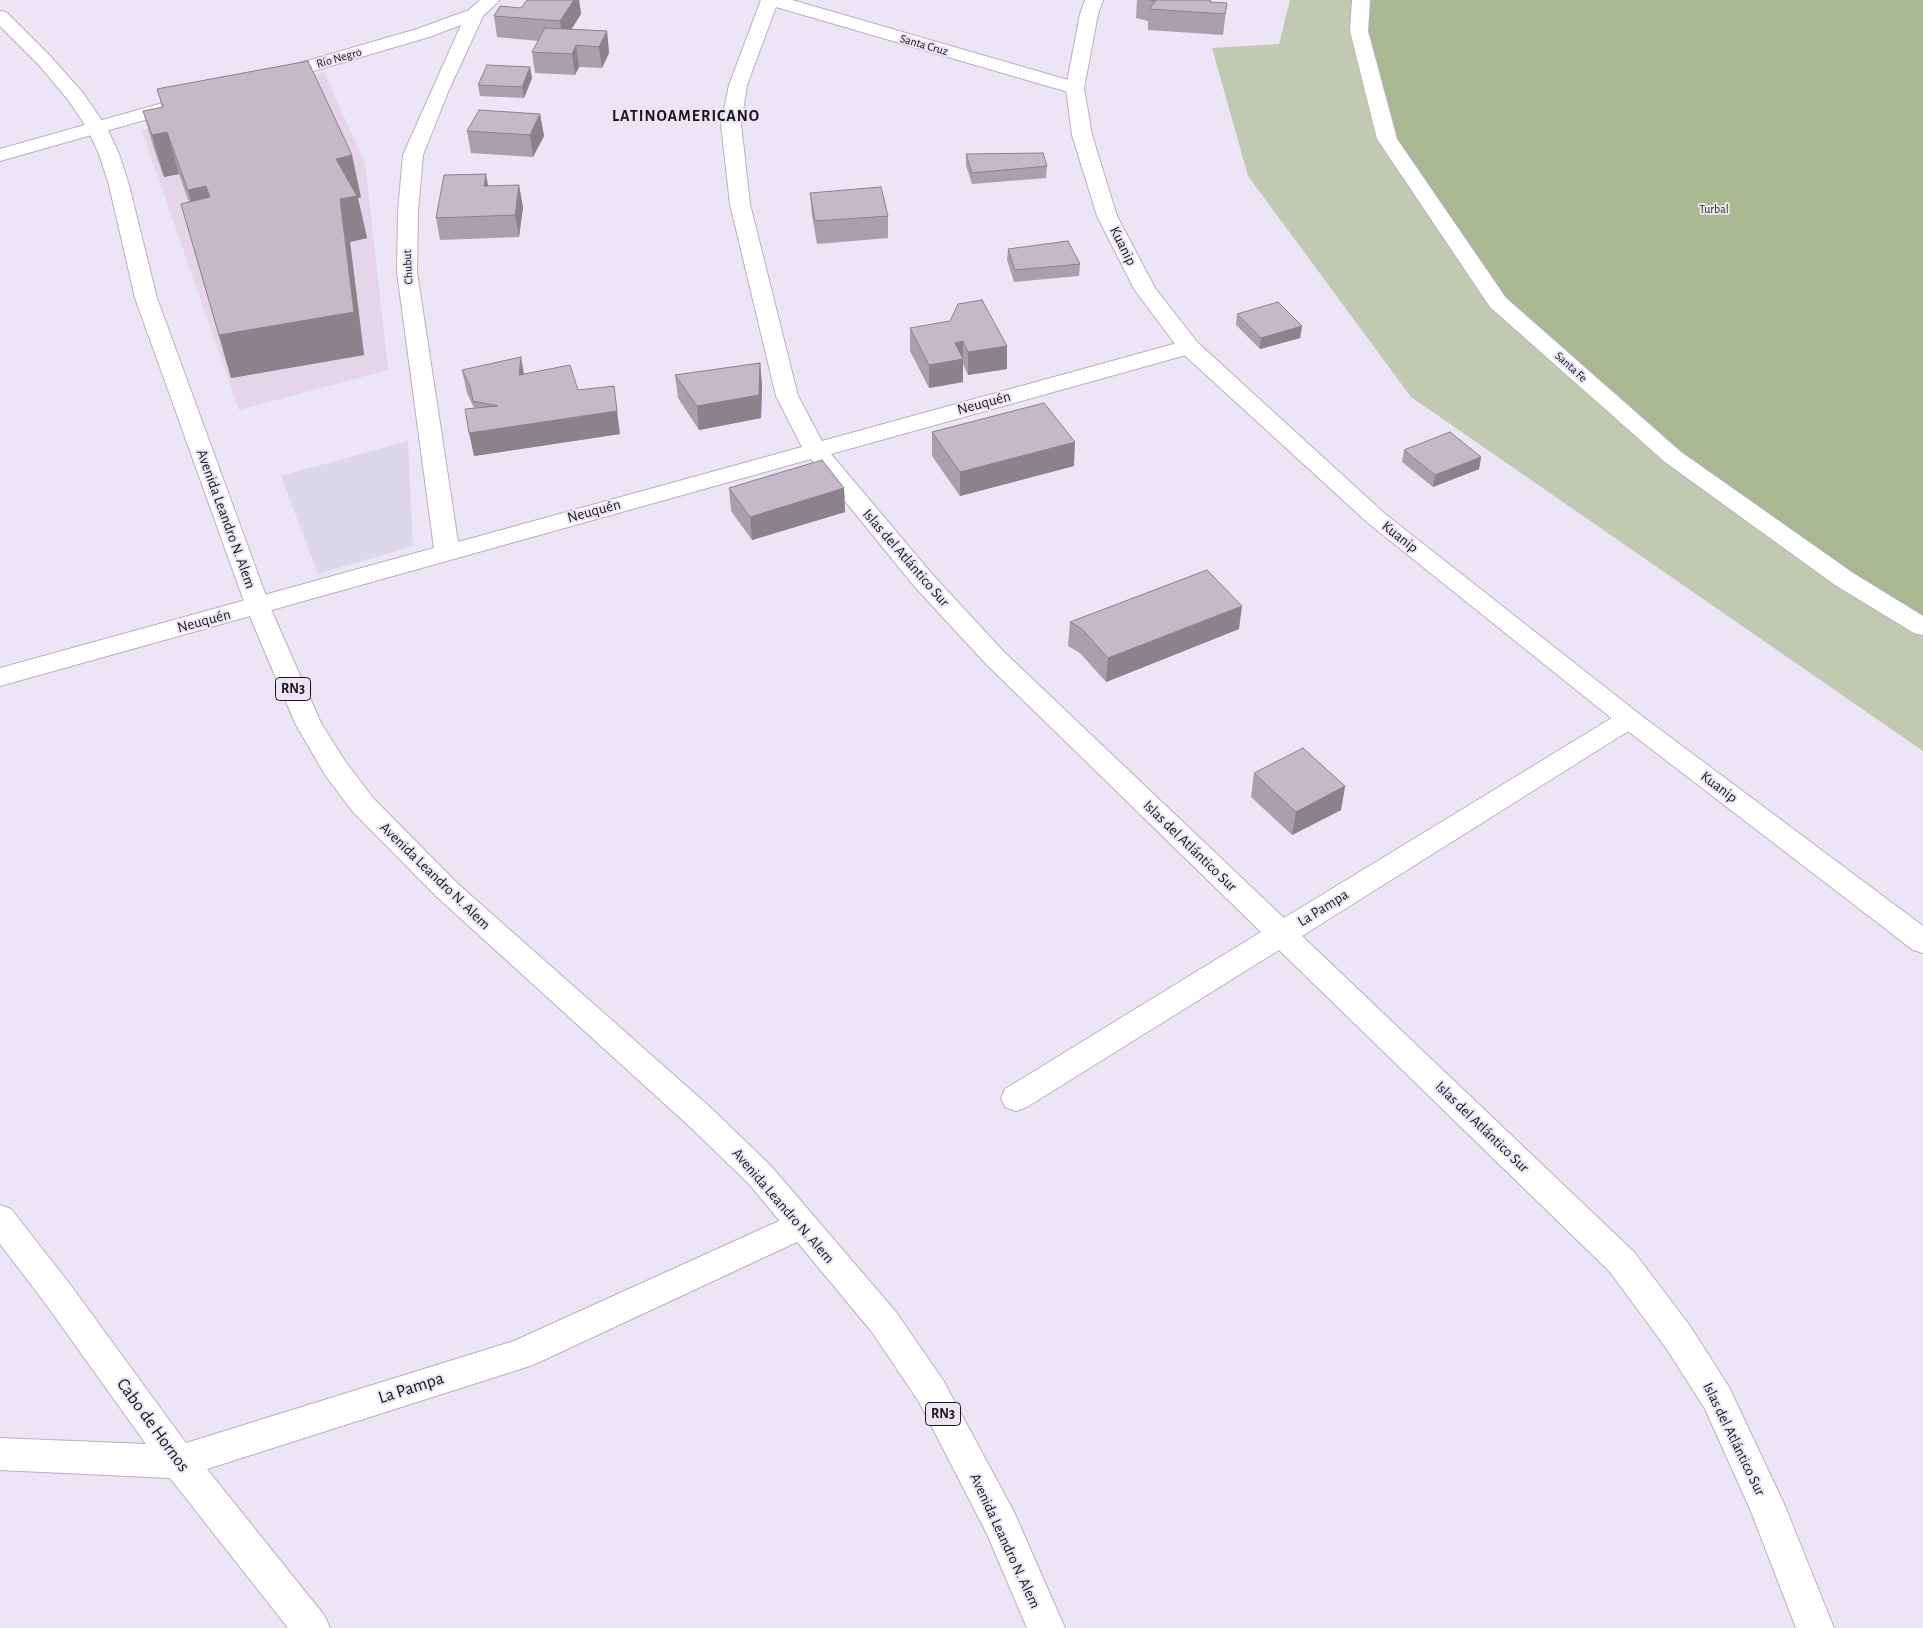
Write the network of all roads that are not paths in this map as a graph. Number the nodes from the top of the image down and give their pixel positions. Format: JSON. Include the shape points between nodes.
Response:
{"nodes":[{"id":1,"x":491,"y":0,"type":"edge"},
{"id":2,"x":772,"y":0,"type":"edge"},
{"id":3,"x":1094,"y":0,"type":"edge"},
{"id":4,"x":1361,"y":0,"type":"edge"},
{"id":5,"x":475,"y":14,"type":"junction"},
{"id":6,"x":0,"y":16,"type":"edge"},
{"id":7,"x":260,"y":81,"type":"edge"},
{"id":8,"x":1076,"y":88,"type":"junction"},
{"id":9,"x":193,"y":100,"type":"edge"},
{"id":10,"x":97,"y":128,"type":"junction"},
{"id":11,"x":0,"y":155,"type":"edge"},
{"id":12,"x":1189,"y":347,"type":"junction"},
{"id":13,"x":815,"y":450,"type":"junction"},
{"id":14,"x":447,"y":552,"type":"junction"},
{"id":15,"x":258,"y":607,"type":"junction"},
{"id":16,"x":1923,"y":627,"type":"edge"},
{"id":17,"x":0,"y":677,"type":"edge"},
{"id":18,"x":1629,"y":719,"type":"junction"},
{"id":19,"x":1281,"y":934,"type":"junction"},
{"id":20,"x":1923,"y":942,"type":"edge"},
{"id":21,"x":1016,"y":1098,"type":"dead end"},
{"id":22,"x":0,"y":1219,"type":"edge"},
{"id":23,"x":801,"y":1225,"type":"junction"},
{"id":24,"x":0,"y":1454,"type":"edge"},
{"id":25,"x":179,"y":1462,"type":"junction"},
{"id":26,"x":311,"y":1628,"type":"edge"},
{"id":27,"x":1046,"y":1628,"type":"edge"},
{"id":28,"x":1815,"y":1628,"type":"edge"}],
"edges":[{"from":1,"to":5,"type":"main road","name":"Chubut"},
{"from":2,"to":8,"type":"main road","name":"Santa Cruz"},
{"from":2,"to":13,"type":"main road","name":"Islas del Atlántico Sur","via":[[738,85],[731,124],[734,163],[740,204],[787,396]]},
{"from":3,"to":8,"type":"main road","name":"Kuanip"},
{"from":4,"to":16,"type":"main road","name":"Santa Fe","via":[[1359,31],[1387,139],[1498,302],[1673,457],[1844,578]]},
{"from":5,"to":7,"type":"main road","name":"Río Negro","via":[[423,33]]},
{"from":5,"to":14,"type":"main road","name":"Chubut","via":[[438,92],[413,156],[408,211],[407,272]]},
{"from":6,"to":10,"type":"main road","name":"Avenida Leandro N. Alem","number":"RN3","via":[[51,68]]},
{"from":8,"to":12,"type":"main road","name":"Kuanip","via":[[1082,135],[1107,216],[1144,289]]},
{"from":9,"to":10,"type":"main road"},
{"from":10,"to":11,"type":"main road"},
{"from":10,"to":15,"type":"main road","name":"Avenida Leandro N. Alem","number":"RN3","via":[[119,185],[146,298]]},
{"from":12,"to":13,"type":"main road","name":"Neuquén"},
{"from":12,"to":18,"type":"main road","name":"Kuanip","via":[[1376,518]]},
{"from":13,"to":14,"type":"main road","name":"Neuquén"},
{"from":13,"to":19,"type":"main road","name":"Islas del Atlántico Sur","via":[[923,580],[995,658]]},
{"from":14,"to":15,"type":"main road","name":"Neuquén"},
{"from":15,"to":17,"type":"main road","name":"Neuquén"},
{"from":15,"to":23,"type":"main road","name":"Avenida Leandro N. Alem","number":"RN3","via":[[308,723],[334,768],[363,805],[446,890],[760,1174]]},
{"from":18,"to":19,"type":"main road","name":"La Pampa"},
{"from":18,"to":20,"type":"main road","name":"Kuanip"},
{"from":19,"to":21,"type":"main road","name":"La Pampa"},
{"from":19,"to":28,"type":"main road","name":"Islas del Atlántico Sur","via":[[1622,1262],[1678,1337],[1717,1398],[1767,1506]]},
{"from":22,"to":25,"type":"main road","name":"Cabo de Hornos"},
{"from":23,"to":25,"type":"main road","name":"La Pampa","via":[[521,1354]]},
{"from":23,"to":27,"type":"main road","name":"Avenida Leandro N. Alem","number":"RN3","via":[[884,1322],[931,1391],[1000,1524]]},
{"from":24,"to":25,"type":"main road","name":"La Pampa"},
{"from":25,"to":26,"type":"main road","name":"Cabo de Hornos"}]}
